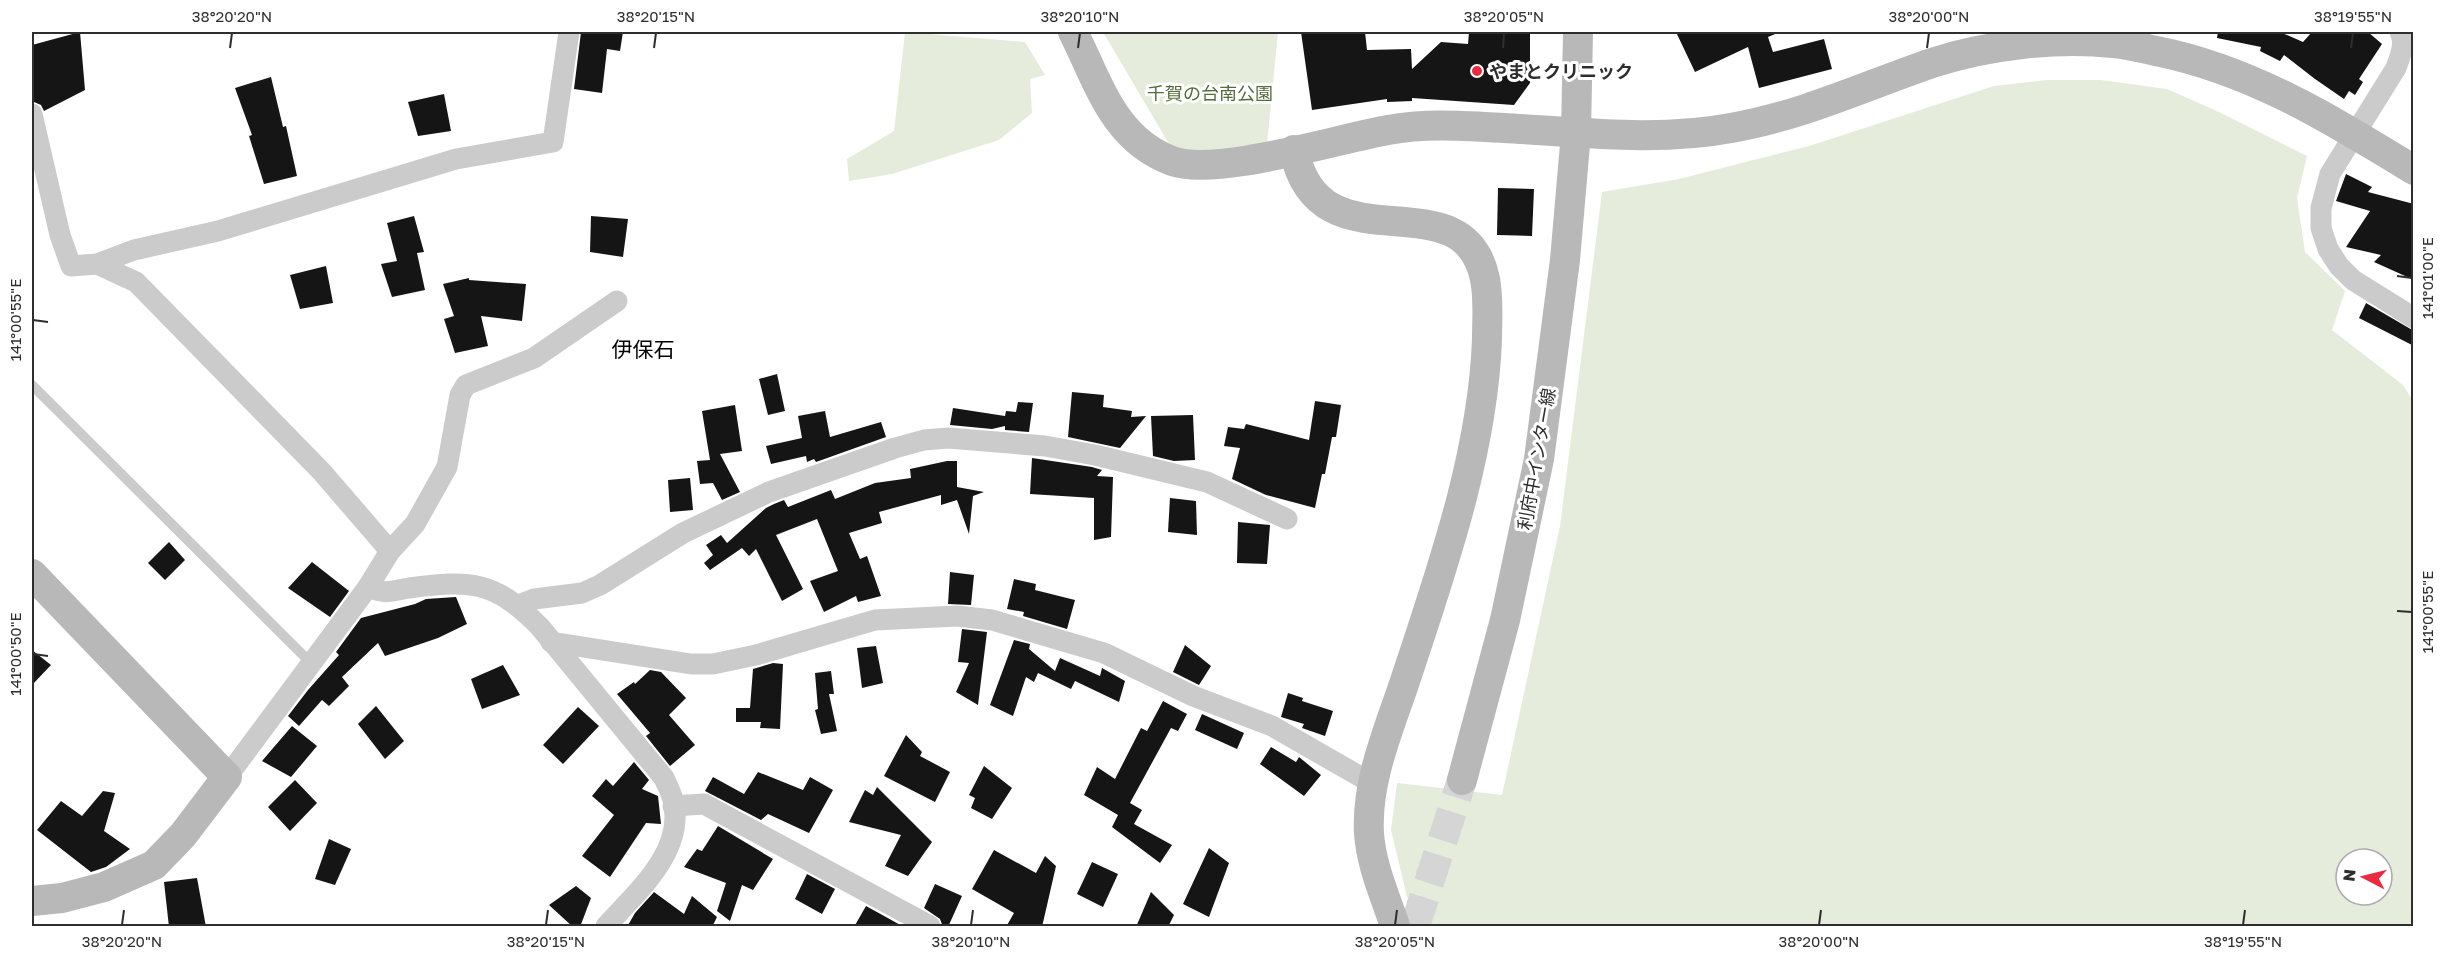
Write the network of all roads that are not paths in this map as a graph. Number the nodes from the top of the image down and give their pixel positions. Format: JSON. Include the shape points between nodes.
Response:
{"nodes":[{"id":1,"x":568,"y":32,"type":"edge"},
{"id":2,"x":1073,"y":32,"type":"edge"},
{"id":3,"x":1578,"y":32,"type":"edge"},
{"id":4,"x":2400,"y":32,"type":"edge"},
{"id":5,"x":32,"y":114,"type":"edge"},
{"id":6,"x":1576,"y":133,"type":"junction"},
{"id":7,"x":2355,"y":134,"type":"junction"},
{"id":8,"x":1294,"y":150,"type":"junction"},
{"id":9,"x":2414,"y":170,"type":"edge"},
{"id":10,"x":97,"y":264,"type":"junction"},
{"id":11,"x":617,"y":301,"type":"dead end"},
{"id":12,"x":2414,"y":318,"type":"edge"},
{"id":13,"x":32,"y":385,"type":"edge"},
{"id":14,"x":1287,"y":519,"type":"dead end"},
{"id":15,"x":390,"y":551,"type":"junction"},
{"id":16,"x":32,"y":574,"type":"edge"},
{"id":17,"x":368,"y":587,"type":"junction"},
{"id":18,"x":518,"y":605,"type":"junction"},
{"id":19,"x":551,"y":642,"type":"junction"},
{"id":20,"x":312,"y":664,"type":"junction"},
{"id":21,"x":227,"y":777,"type":"junction"},
{"id":22,"x":1462,"y":780,"type":"tunnel mouth"},
{"id":23,"x":1373,"y":784,"type":"junction"},
{"id":24,"x":673,"y":806,"type":"junction"},
{"id":25,"x":32,"y":901,"type":"edge"},
{"id":26,"x":606,"y":927,"type":"edge"},
{"id":27,"x":930,"y":927,"type":"edge"},
{"id":28,"x":1395,"y":927,"type":"edge"}],
"edges":[{"from":1,"to":10,"type":"street","via":[[553,142],[456,159],[218,231],[134,250]]},
{"from":2,"to":8,"type":"street","via":[[1115,117],[1154,153],[1176,162],[1202,165]]},
{"from":3,"to":6,"type":"street","name":"利府中インター線"},
{"from":4,"to":7,"type":"street","via":[[2403,50],[2396,68]]},
{"from":5,"to":10,"type":"street","via":[[70,266]]},
{"from":6,"to":7,"type":"street","via":[[1658,135],[1730,129],[1826,104],[1935,62],[2003,47],[2069,41],[2115,43],[2200,61],[2246,77]]},
{"from":6,"to":8,"type":"street","via":[[1418,126]]},
{"from":6,"to":22,"type":"street","name":"利府中インター線","via":[[1565,260],[1539,459],[1505,620]]},
{"from":7,"to":9,"type":"street"},
{"from":7,"to":12,"type":"street","via":[[2330,174],[2321,208],[2321,228],[2328,249],[2353,280]]},
{"from":8,"to":23,"type":"street","via":[[1308,188],[1324,203],[1339,213],[1358,218],[1408,221],[1448,231],[1464,241],[1475,255],[1485,279],[1486,364],[1473,451]]},
{"from":10,"to":15,"type":"street","via":[[136,282],[322,472]]},
{"from":11,"to":15,"type":"street","via":[[534,358],[466,385],[460,395],[442,478],[416,524]]},
{"from":13,"to":20,"type":"lane"},
{"from":14,"to":18,"type":"street","via":[[1207,482],[1095,455],[1045,446],[948,438],[924,440],[770,492],[683,533],[582,593]]},
{"from":15,"to":17,"type":"street"},
{"from":16,"to":21,"type":"street"},
{"from":17,"to":18,"type":"street","via":[[381,593],[451,583],[478,585]]},
{"from":17,"to":20,"type":"street"},
{"from":18,"to":19,"type":"street"},
{"from":19,"to":23,"type":"street","via":[[713,664],[875,620],[957,616],[992,620],[1104,653],[1193,696],[1272,726]]},
{"from":19,"to":24,"type":"street","via":[[664,778]]},
{"from":20,"to":21,"type":"street"},
{"from":21,"to":25,"type":"street","via":[[183,836],[154,865],[104,887]]},
{"from":23,"to":28,"type":"street","via":[[1369,833],[1372,858]]},
{"from":24,"to":26,"type":"street","via":[[674,824],[658,868]]},
{"from":24,"to":27,"type":"street","via":[[704,804]]}]}
